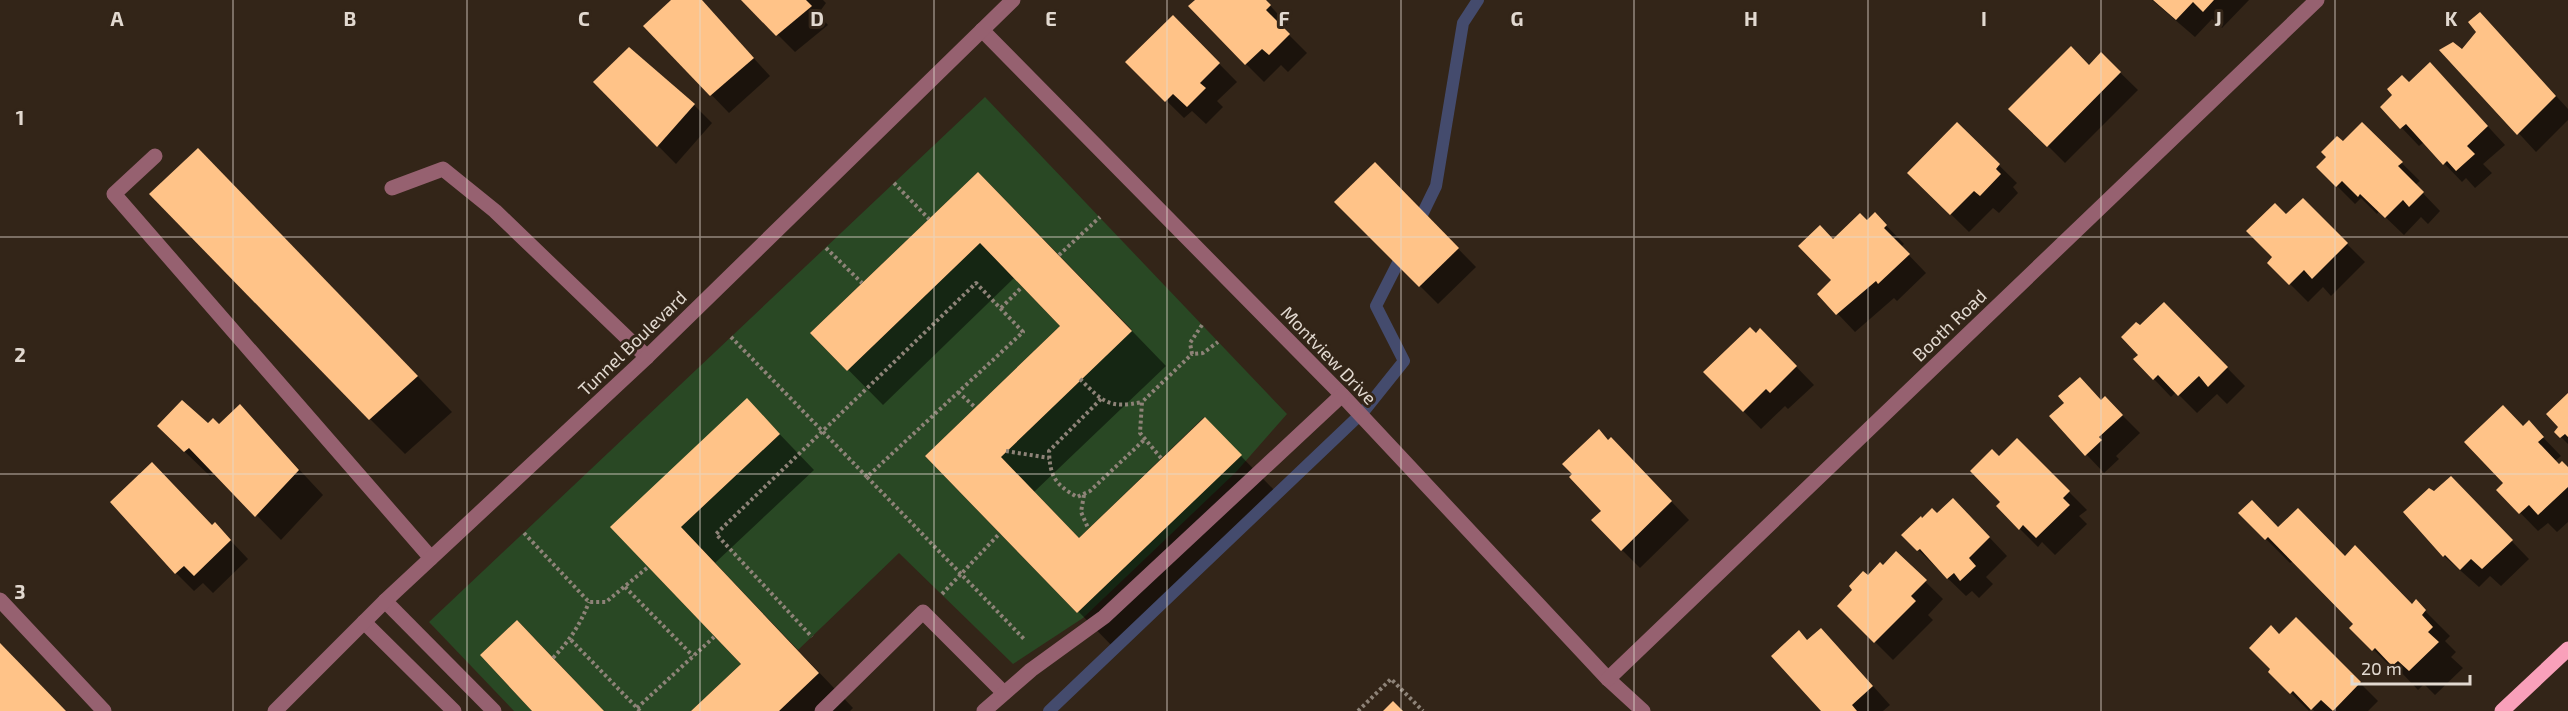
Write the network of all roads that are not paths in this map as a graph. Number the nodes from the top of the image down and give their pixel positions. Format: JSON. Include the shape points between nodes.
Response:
{"nodes":[{"id":1,"x":1013,"y":0,"type":"edge"},
{"id":2,"x":2317,"y":0,"type":"edge"},
{"id":3,"x":982,"y":30,"type":"junction"},
{"id":4,"x":155,"y":156,"type":"dead end"},
{"id":5,"x":392,"y":188,"type":"dead end"},
{"id":6,"x":646,"y":357,"type":"junction"},
{"id":7,"x":1342,"y":395,"type":"junction"},
{"id":8,"x":431,"y":558,"type":"junction"},
{"id":9,"x":0,"y":600,"type":"edge"},
{"id":10,"x":385,"y":601,"type":"junction"},
{"id":11,"x":364,"y":622,"type":"junction"},
{"id":12,"x":2568,"y":649,"type":"edge"},
{"id":13,"x":1608,"y":679,"type":"junction"},
{"id":14,"x":1004,"y":693,"type":"junction"},
{"id":15,"x":104,"y":711,"type":"edge"},
{"id":16,"x":275,"y":711,"type":"edge"},
{"id":17,"x":454,"y":711,"type":"edge"},
{"id":18,"x":494,"y":711,"type":"edge"},
{"id":19,"x":822,"y":711,"type":"edge"},
{"id":20,"x":984,"y":711,"type":"edge"},
{"id":21,"x":1643,"y":711,"type":"edge"},
{"id":22,"x":2502,"y":711,"type":"edge"}],
"edges":[{"from":1,"to":3,"type":"street","name":"Tunnel Boulevard"},
{"from":2,"to":13,"type":"street","name":"Booth Road"},
{"from":3,"to":6,"type":"street","name":"Tunnel Boulevard"},
{"from":3,"to":7,"type":"street","name":"Montview Drive"},
{"from":4,"to":8,"type":"street","via":[[114,194]]},
{"from":5,"to":6,"type":"street","via":[[444,169],[495,211]]},
{"from":6,"to":8,"type":"street","name":"Tunnel Boulevard"},
{"from":7,"to":13,"type":"street","name":"Montview Drive"},
{"from":7,"to":14,"type":"street","via":[[1104,617]]},
{"from":8,"to":10,"type":"street","name":"Tunnel Boulevard"},
{"from":9,"to":15,"type":"street"},
{"from":10,"to":11,"type":"street","name":"Tunnel Boulevard"},
{"from":10,"to":18,"type":"street"},
{"from":11,"to":16,"type":"street","name":"Tunnel Boulevard"},
{"from":11,"to":17,"type":"street"},
{"from":12,"to":22,"type":"main road"},
{"from":13,"to":21,"type":"street","name":"Montview Drive"},
{"from":14,"to":19,"type":"street","via":[[923,612]]},
{"from":14,"to":20,"type":"street"}]}
